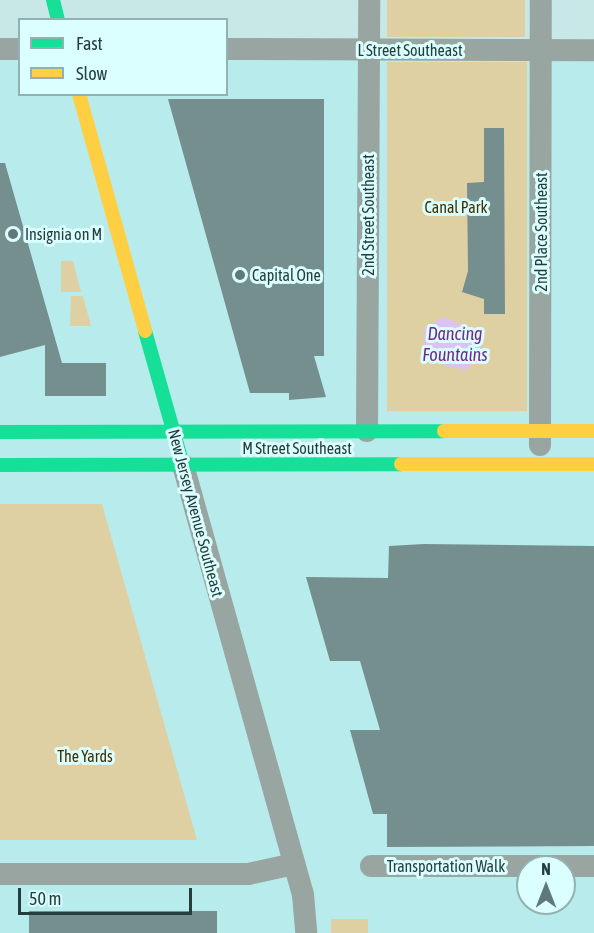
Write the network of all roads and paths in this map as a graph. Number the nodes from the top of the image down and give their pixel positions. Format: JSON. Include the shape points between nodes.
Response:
{"nodes":[{"id":1,"x":53,"y":0,"type":"edge"},
{"id":2,"x":369,"y":0,"type":"edge"},
{"id":3,"x":541,"y":0,"type":"edge"},
{"id":4,"x":58,"y":18,"type":"edge"},
{"id":5,"x":0,"y":49,"type":"edge"},
{"id":6,"x":18,"y":49,"type":"edge"},
{"id":7,"x":228,"y":49,"type":"edge"},
{"id":8,"x":369,"y":50,"type":"junction"},
{"id":9,"x":541,"y":50,"type":"junction"},
{"id":10,"x":594,"y":50,"type":"edge"},
{"id":11,"x":80,"y":96,"type":"edge"},
{"id":12,"x":367,"y":431,"type":"junction"},
{"id":13,"x":540,"y":431,"type":"junction"},
{"id":14,"x":594,"y":431,"type":"edge"},
{"id":15,"x":0,"y":432,"type":"edge"},
{"id":16,"x":174,"y":432,"type":"junction"},
{"id":17,"x":540,"y":464,"type":"junction"},
{"id":18,"x":594,"y":464,"type":"edge"},
{"id":19,"x":0,"y":465,"type":"edge"},
{"id":20,"x":183,"y":465,"type":"junction"},
{"id":21,"x":294,"y":864,"type":"junction"},
{"id":22,"x":371,"y":866,"type":"dead end"},
{"id":23,"x":594,"y":866,"type":"edge"},
{"id":24,"x":0,"y":874,"type":"edge"},
{"id":25,"x":306,"y":933,"type":"edge"}],
"edges":[{"from":1,"to":4,"type":"main road"},
{"from":2,"to":8,"type":"street","name":"2nd Street Southeast"},
{"from":3,"to":9,"type":"street","name":"2nd Place Southeast"},
{"from":5,"to":6,"type":"street"},
{"from":7,"to":8,"type":"street","name":"L Street Southeast"},
{"from":8,"to":9,"type":"street","name":"L Street Southeast"},
{"from":8,"to":12,"type":"street","name":"2nd Street Southeast"},
{"from":9,"to":10,"type":"street","name":"L Street Southeast"},
{"from":9,"to":13,"type":"street","name":"2nd Place Southeast"},
{"from":11,"to":16,"type":"main road","name":"New Jersey Avenue Southeast"},
{"from":12,"to":13,"type":"main road","name":"M Street Southeast"},
{"from":12,"to":16,"type":"main road","name":"M Street Southeast"},
{"from":13,"to":14,"type":"main road","name":"M Street Southeast"},
{"from":13,"to":17,"type":"street","name":"2nd Place Southeast"},
{"from":15,"to":16,"type":"main road","name":"M Street Southeast"},
{"from":16,"to":20,"type":"main road","name":"New Jersey Avenue Southeast"},
{"from":17,"to":18,"type":"main road","name":"M Street Southeast"},
{"from":17,"to":20,"type":"main road","name":"M Street Southeast"},
{"from":19,"to":20,"type":"main road","name":"M Street Southeast"},
{"from":20,"to":21,"type":"street","name":"New Jersey Avenue Southeast"},
{"from":21,"to":24,"type":"street","via":[[248,874]]},
{"from":21,"to":25,"type":"street","name":"New Jersey Avenue Southeast"},
{"from":22,"to":23,"type":"street","name":"Transportation Walk"}]}
